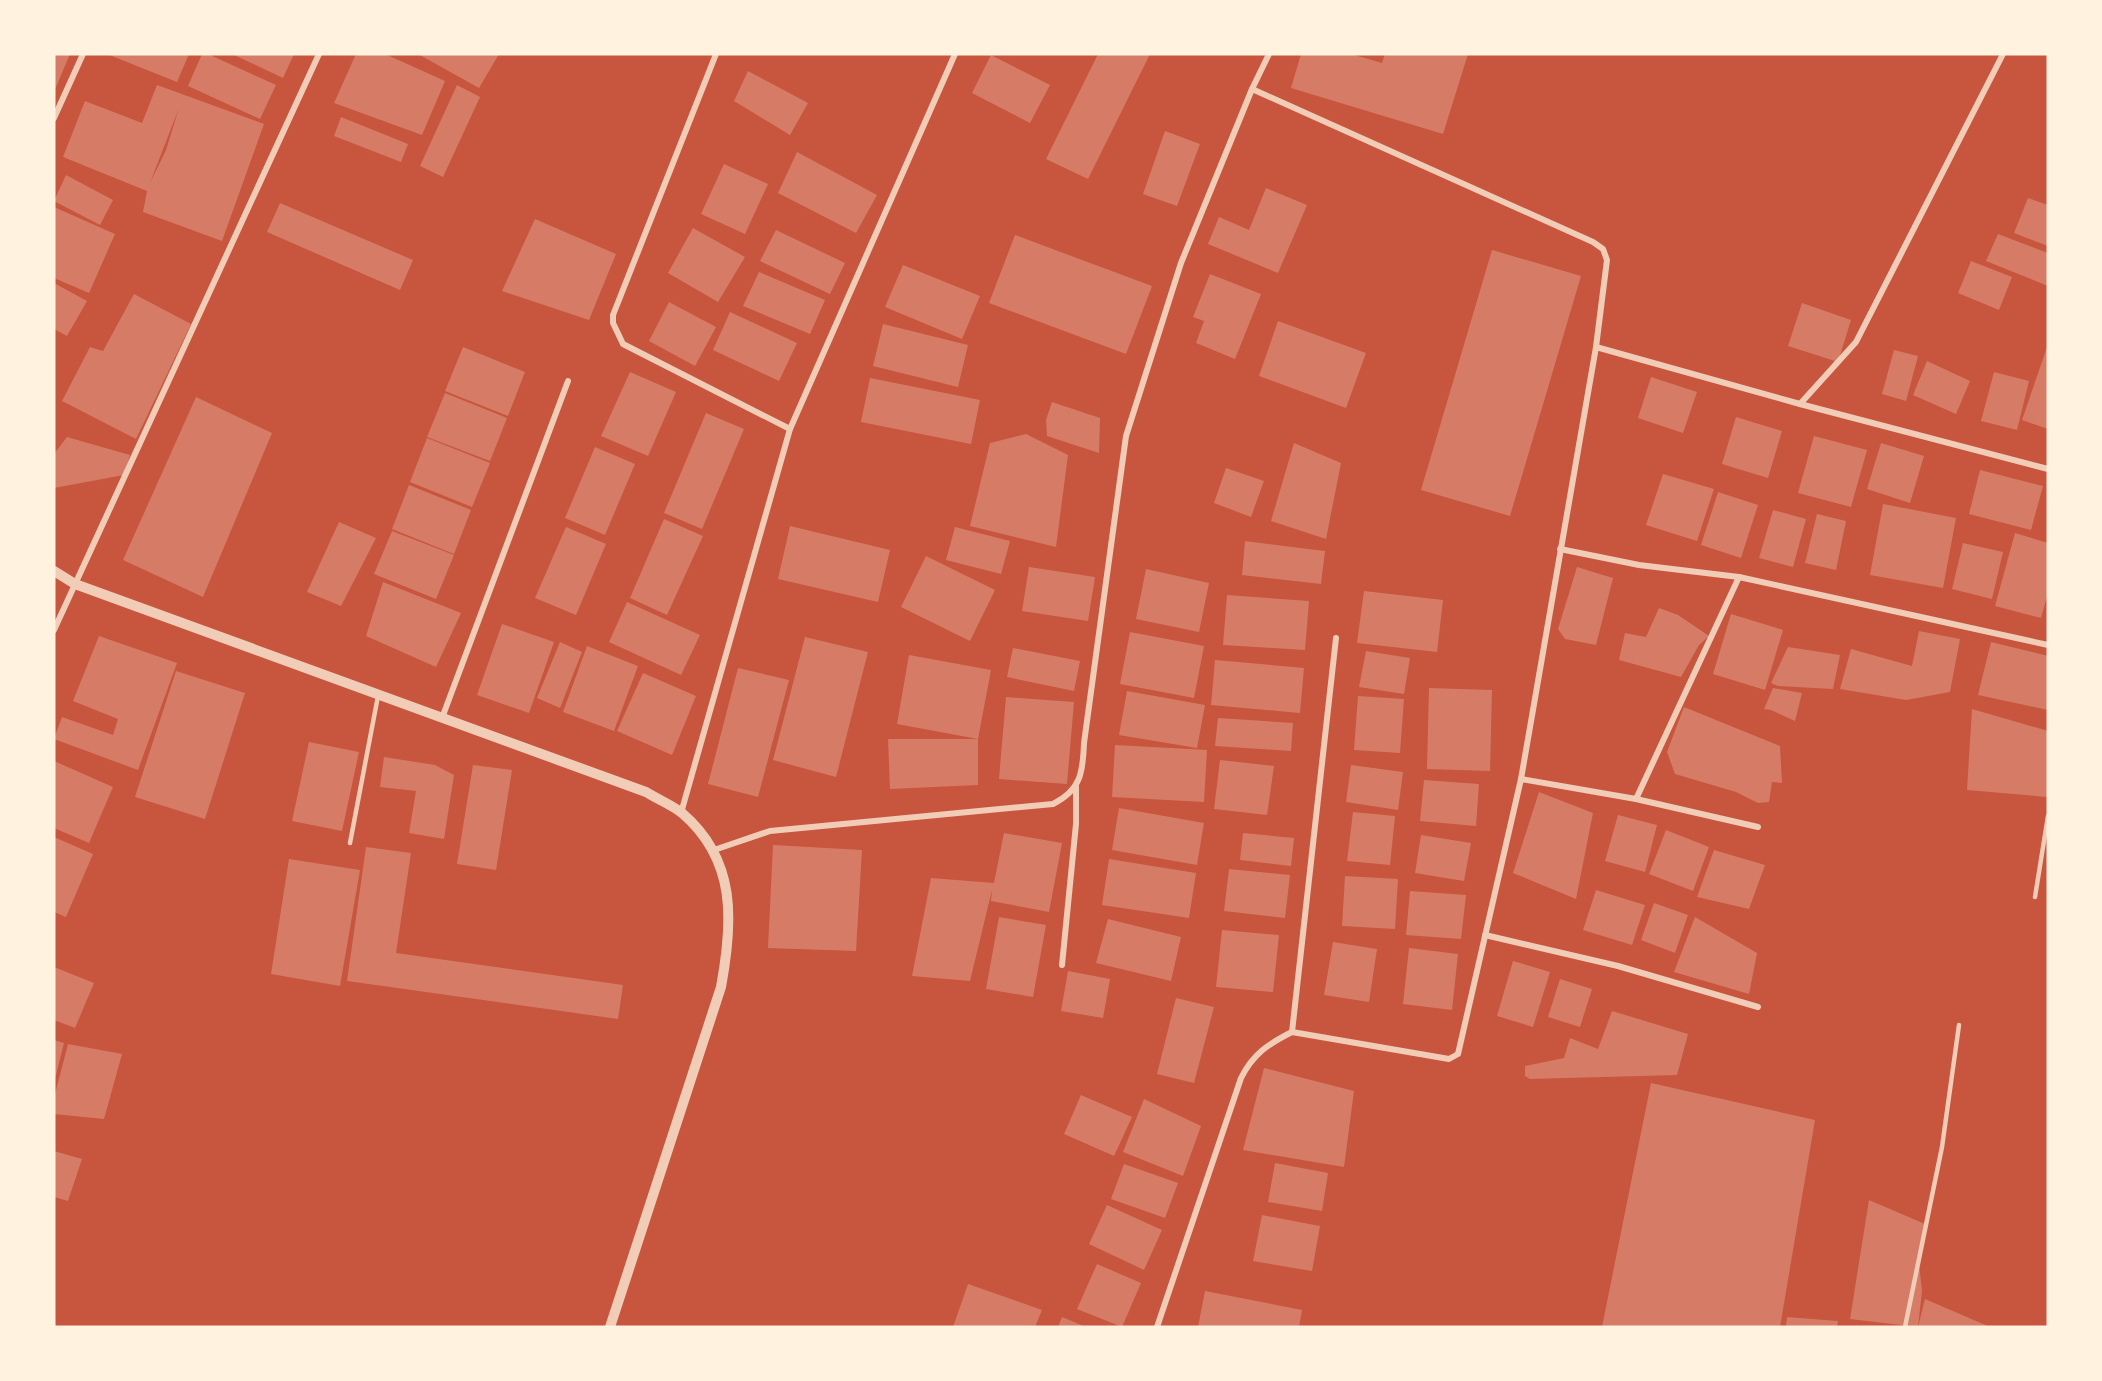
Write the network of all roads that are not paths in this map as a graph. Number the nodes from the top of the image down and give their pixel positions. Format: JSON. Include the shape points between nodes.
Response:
{"nodes":[{"id":1,"x":83,"y":54,"type":"edge"},
{"id":2,"x":319,"y":54,"type":"edge"},
{"id":3,"x":716,"y":54,"type":"edge"},
{"id":4,"x":956,"y":54,"type":"edge"},
{"id":5,"x":1269,"y":54,"type":"edge"},
{"id":6,"x":2003,"y":54,"type":"edge"},
{"id":7,"x":1252,"y":88,"type":"junction"},
{"id":8,"x":54,"y":118,"type":"edge"},
{"id":9,"x":1596,"y":347,"type":"junction"},
{"id":10,"x":568,"y":381,"type":"dead end"},
{"id":11,"x":1800,"y":404,"type":"junction"},
{"id":12,"x":790,"y":429,"type":"junction"},
{"id":13,"x":2048,"y":469,"type":"edge"},
{"id":14,"x":1560,"y":549,"type":"junction"},
{"id":15,"x":54,"y":571,"type":"edge"},
{"id":16,"x":1739,"y":577,"type":"junction"},
{"id":17,"x":75,"y":584,"type":"junction"},
{"id":18,"x":54,"y":630,"type":"edge"},
{"id":19,"x":1336,"y":638,"type":"dead end"},
{"id":20,"x":2048,"y":645,"type":"edge"},
{"id":21,"x":378,"y":696,"type":"junction"},
{"id":22,"x":442,"y":718,"type":"junction"},
{"id":23,"x":1521,"y":779,"type":"junction"},
{"id":24,"x":1076,"y":786,"type":"junction"},
{"id":25,"x":1636,"y":799,"type":"junction"},
{"id":26,"x":681,"y":813,"type":"junction"},
{"id":27,"x":2048,"y":816,"type":"edge"},
{"id":28,"x":1758,"y":827,"type":"dead end"},
{"id":29,"x":350,"y":843,"type":"dead end"},
{"id":30,"x":714,"y":850,"type":"junction"},
{"id":31,"x":2036,"y":897,"type":"dead end"},
{"id":32,"x":1485,"y":935,"type":"junction"},
{"id":33,"x":1062,"y":964,"type":"dead end"},
{"id":34,"x":1758,"y":1007,"type":"dead end"},
{"id":35,"x":1959,"y":1025,"type":"dead end"},
{"id":36,"x":1292,"y":1032,"type":"junction"},
{"id":37,"x":610,"y":1327,"type":"edge"},
{"id":38,"x":1158,"y":1327,"type":"edge"},
{"id":39,"x":1905,"y":1327,"type":"edge"}],
"edges":[{"from":1,"to":8,"type":"street"},
{"from":2,"to":17,"type":"street"},
{"from":3,"to":12,"type":"street","via":[[613,323],[623,344]]},
{"from":4,"to":12,"type":"street"},
{"from":5,"to":7,"type":"street"},
{"from":6,"to":11,"type":"street","via":[[1856,342]]},
{"from":7,"to":9,"type":"street","via":[[1603,249],[1607,260]]},
{"from":7,"to":24,"type":"street","via":[[1181,263],[1126,436],[1083,769]]},
{"from":9,"to":11,"type":"street"},
{"from":9,"to":14,"type":"street"},
{"from":10,"to":22,"type":"street"},
{"from":11,"to":13,"type":"street"},
{"from":12,"to":26,"type":"street"},
{"from":14,"to":16,"type":"street","via":[[1639,565]]},
{"from":14,"to":23,"type":"street"},
{"from":15,"to":17,"type":"street"},
{"from":16,"to":20,"type":"street"},
{"from":16,"to":25,"type":"street"},
{"from":17,"to":18,"type":"street"},
{"from":17,"to":21,"type":"street"},
{"from":19,"to":36,"type":"street"},
{"from":21,"to":22,"type":"street"},
{"from":21,"to":29,"type":"lane"},
{"from":22,"to":26,"type":"street","via":[[646,792]]},
{"from":23,"to":25,"type":"street"},
{"from":23,"to":32,"type":"street"},
{"from":24,"to":30,"type":"street","via":[[1067,797],[1053,804],[770,831]]},
{"from":24,"to":33,"type":"street"},
{"from":25,"to":28,"type":"street"},
{"from":26,"to":30,"type":"street"},
{"from":27,"to":31,"type":"lane"},
{"from":30,"to":37,"type":"street","via":[[727,887],[729,943],[721,987]]},
{"from":32,"to":34,"type":"street","via":[[1618,966]]},
{"from":32,"to":36,"type":"street","via":[[1458,1054],[1449,1059]]},
{"from":35,"to":39,"type":"lane","via":[[1942,1147]]},
{"from":36,"to":38,"type":"street","via":[[1265,1046],[1250,1060],[1240,1078]]}]}
